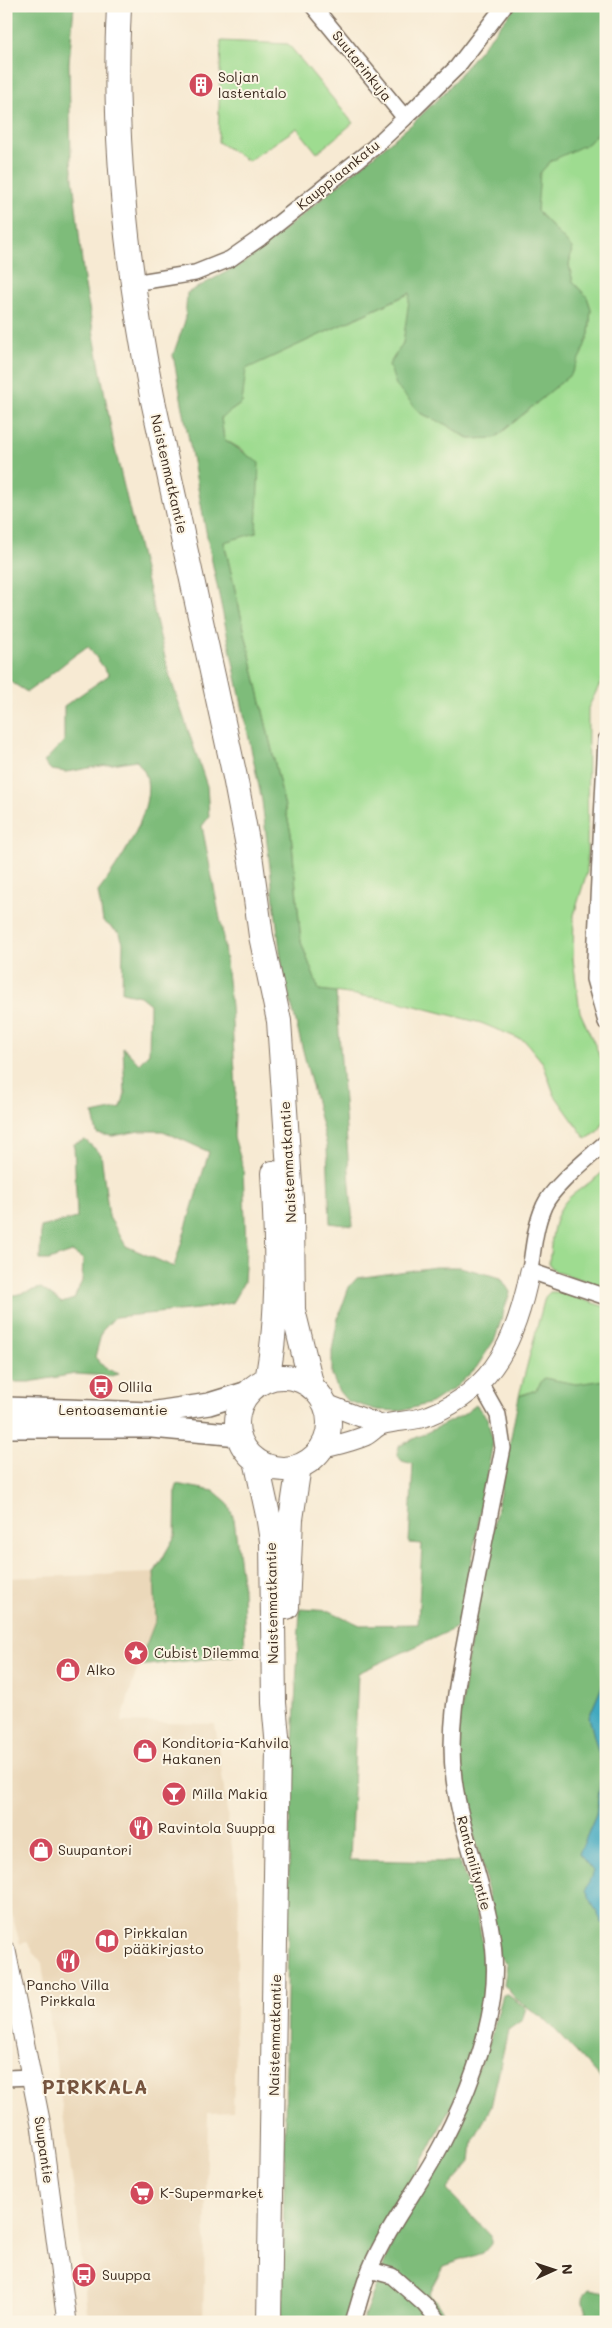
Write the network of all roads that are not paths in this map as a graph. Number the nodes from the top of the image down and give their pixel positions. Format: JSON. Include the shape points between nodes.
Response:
{"nodes":[{"id":1,"x":119,"y":6,"type":"edge"},
{"id":2,"x":504,"y":6,"type":"edge"},
{"id":3,"x":316,"y":10,"type":"edge"},
{"id":4,"x":405,"y":118,"type":"junction"},
{"id":5,"x":134,"y":283,"type":"junction"},
{"id":6,"x":606,"y":740,"type":"edge"},
{"id":7,"x":261,"y":936,"type":"junction"},
{"id":8,"x":606,"y":1022,"type":"edge"},
{"id":9,"x":606,"y":1142,"type":"edge"},
{"id":10,"x":530,"y":1271,"type":"junction"},
{"id":11,"x":606,"y":1297,"type":"edge"},
{"id":12,"x":480,"y":1383,"type":"junction"},
{"id":13,"x":257,"y":1386,"type":"junction"},
{"id":14,"x":318,"y":1395,"type":"junction"},
{"id":15,"x":6,"y":1408,"type":"edge"},
{"id":16,"x":381,"y":1425,"type":"junction"},
{"id":17,"x":6,"y":1427,"type":"edge"},
{"id":18,"x":239,"y":1435,"type":"junction"},
{"id":19,"x":321,"y":1449,"type":"junction"},
{"id":20,"x":256,"y":1460,"type":"junction"},
{"id":21,"x":299,"y":1466,"type":"junction"},
{"id":22,"x":278,"y":1748,"type":"junction"},
{"id":23,"x":6,"y":1951,"type":"edge"},
{"id":24,"x":32,"y":2077,"type":"junction"},
{"id":25,"x":6,"y":2078,"type":"edge"},
{"id":26,"x":370,"y":2270,"type":"junction"},
{"id":27,"x":67,"y":2322,"type":"edge"},
{"id":28,"x":269,"y":2322,"type":"edge"},
{"id":29,"x":354,"y":2322,"type":"edge"},
{"id":30,"x":439,"y":2322,"type":"edge"}],
"edges":[{"from":1,"to":5,"type":"main road","name":"Naistenmatkantie","via":[[120,152]]},
{"from":2,"to":4,"type":"street","name":"Kauppiaankatu","via":[[457,67]]},
{"from":3,"to":4,"type":"street","name":"Suutarinkuja"},
{"from":4,"to":5,"type":"street","name":"Kauppiaankatu","via":[[373,148],[230,259],[195,273]]},
{"from":5,"to":7,"type":"main road","name":"Naistenmatkantie","via":[[152,396],[235,778]]},
{"from":6,"to":8,"type":"street","via":[[594,979]]},
{"from":7,"to":13,"type":"main road","name":"Naistenmatkantie","via":[[276,1277],[274,1339]]},
{"from":7,"to":14,"type":"main road","name":"Naistenmatkantie","via":[[279,1021],[292,1214],[293,1310]]},
{"from":9,"to":10,"type":"street","via":[[554,1190],[544,1206]]},
{"from":10,"to":11,"type":"street"},
{"from":10,"to":12,"type":"street","via":[[515,1329],[495,1366]]},
{"from":12,"to":16,"type":"street","via":[[462,1398],[431,1415]]},
{"from":12,"to":26,"type":"street","name":"Rantaniityntie","via":[[498,1415],[503,1448],[461,1663],[452,1740],[454,1780],[486,1897],[494,1959],[494,1993],[476,2065],[443,2142]]},
{"from":13,"to":14,"type":"main road","via":[[289,1377],[305,1382]]},
{"from":13,"to":15,"type":"main road","name":"Lentoasemantie","via":[[194,1407],[150,1413]]},
{"from":13,"to":18,"type":"main road","via":[[238,1413]]},
{"from":14,"to":16,"type":"street"},
{"from":14,"to":19,"type":"main road","via":[[329,1425]]},
{"from":16,"to":19,"type":"street","via":[[367,1435]]},
{"from":17,"to":18,"type":"main road","name":"Lentoasemantie","via":[[152,1427]]},
{"from":18,"to":20,"type":"main road","via":[[245,1449]]},
{"from":19,"to":21,"type":"main road"},
{"from":20,"to":21,"type":"main road","via":[[277,1468]]},
{"from":20,"to":22,"type":"main road","name":"Naistenmatkantie","via":[[272,1542],[274,1703]]},
{"from":21,"to":22,"type":"main road","name":"Naistenmatkantie","via":[[291,1518],[284,1702]]},
{"from":22,"to":28,"type":"main road","name":"Naistenmatkantie"},
{"from":23,"to":24,"type":"street","name":"Suupantie"},
{"from":24,"to":25,"type":"street"},
{"from":24,"to":27,"type":"street","name":"Suupantie"},
{"from":26,"to":29,"type":"street","name":"Rantaniityntie"},
{"from":26,"to":30,"type":"street","via":[[392,2276]]}]}
